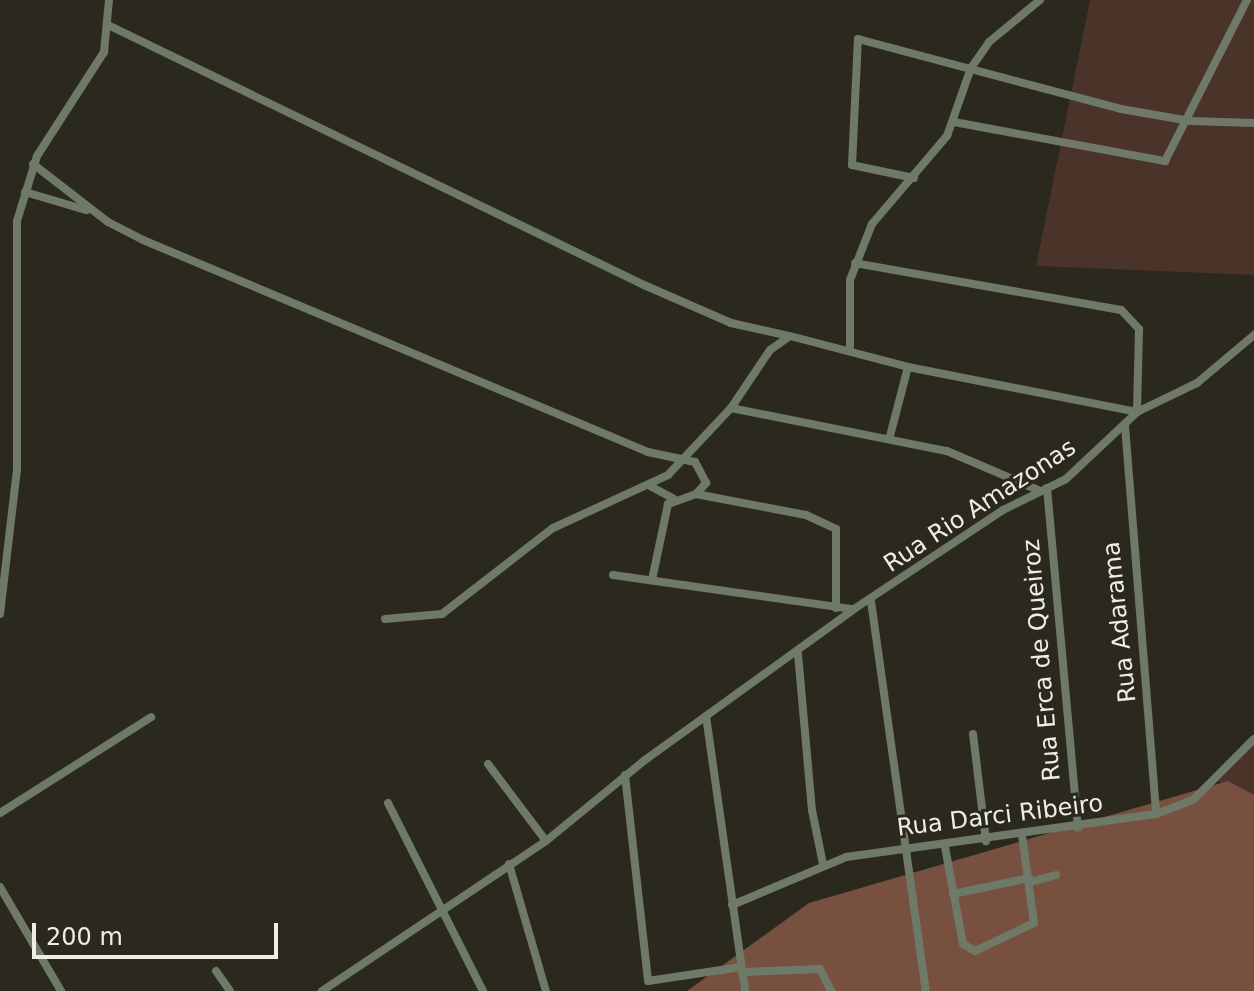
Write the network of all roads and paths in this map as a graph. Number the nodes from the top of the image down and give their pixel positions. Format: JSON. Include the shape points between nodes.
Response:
{"nodes":[{"id":1,"x":109,"y":0,"type":"edge"},
{"id":2,"x":1040,"y":0,"type":"edge"},
{"id":3,"x":1247,"y":0,"type":"edge"},
{"id":4,"x":108,"y":25,"type":"junction"},
{"id":5,"x":971,"y":68,"type":"junction"},
{"id":6,"x":1190,"y":121,"type":"junction"},
{"id":7,"x":954,"y":122,"type":"junction"},
{"id":8,"x":1254,"y":123,"type":"edge"},
{"id":9,"x":33,"y":164,"type":"junction"},
{"id":10,"x":914,"y":178,"type":"junction"},
{"id":11,"x":25,"y":192,"type":"junction"},
{"id":12,"x":94,"y":212,"type":"junction"},
{"id":13,"x":855,"y":263,"type":"junction"},
{"id":14,"x":1254,"y":335,"type":"edge"},
{"id":15,"x":790,"y":336,"type":"junction"},
{"id":16,"x":850,"y":347,"type":"junction"},
{"id":17,"x":908,"y":367,"type":"junction"},
{"id":18,"x":731,"y":408,"type":"junction"},
{"id":19,"x":1137,"y":412,"type":"junction"},
{"id":20,"x":1125,"y":426,"type":"junction"},
{"id":21,"x":890,"y":436,"type":"junction"},
{"id":22,"x":684,"y":455,"type":"junction"},
{"id":23,"x":650,"y":486,"type":"junction"},
{"id":24,"x":1042,"y":489,"type":"junction"},
{"id":25,"x":696,"y":494,"type":"junction"},
{"id":26,"x":673,"y":498,"type":"junction"},
{"id":27,"x":613,"y":575,"type":"dead end"},
{"id":28,"x":652,"y":580,"type":"junction"},
{"id":29,"x":871,"y":601,"type":"junction"},
{"id":30,"x":836,"y":608,"type":"junction"},
{"id":31,"x":854,"y":609,"type":"junction"},
{"id":32,"x":0,"y":614,"type":"edge"},
{"id":33,"x":385,"y":619,"type":"dead end"},
{"id":34,"x":798,"y":654,"type":"junction"},
{"id":35,"x":706,"y":716,"type":"junction"},
{"id":36,"x":151,"y":717,"type":"dead end"},
{"id":37,"x":973,"y":734,"type":"dead end"},
{"id":38,"x":1254,"y":739,"type":"edge"},
{"id":39,"x":488,"y":764,"type":"dead end"},
{"id":40,"x":625,"y":775,"type":"junction"},
{"id":41,"x":388,"y":803,"type":"dead end"},
{"id":42,"x":0,"y":813,"type":"edge"},
{"id":43,"x":1156,"y":814,"type":"junction"},
{"id":44,"x":1078,"y":828,"type":"junction"},
{"id":45,"x":1022,"y":835,"type":"junction"},
{"id":46,"x":546,"y":841,"type":"junction"},
{"id":47,"x":986,"y":841,"type":"junction"},
{"id":48,"x":945,"y":847,"type":"junction"},
{"id":49,"x":903,"y":848,"type":"junction"},
{"id":50,"x":509,"y":864,"type":"junction"},
{"id":51,"x":823,"y":864,"type":"junction"},
{"id":52,"x":1056,"y":875,"type":"dead end"},
{"id":53,"x":1030,"y":880,"type":"junction"},
{"id":54,"x":0,"y":887,"type":"edge"},
{"id":55,"x":953,"y":894,"type":"junction"},
{"id":56,"x":732,"y":905,"type":"junction"},
{"id":57,"x":442,"y":907,"type":"junction"},
{"id":58,"x":742,"y":969,"type":"junction"},
{"id":59,"x":216,"y":971,"type":"dead end"},
{"id":60,"x":60,"y":988,"type":"edge"},
{"id":61,"x":230,"y":991,"type":"edge"},
{"id":62,"x":322,"y":991,"type":"edge"},
{"id":63,"x":483,"y":991,"type":"edge"},
{"id":64,"x":546,"y":991,"type":"edge"},
{"id":65,"x":745,"y":991,"type":"edge"},
{"id":66,"x":831,"y":991,"type":"edge"},
{"id":67,"x":926,"y":991,"type":"edge"}],
"edges":[{"from":1,"to":4,"type":"street"},
{"from":2,"to":5,"type":"street","via":[[1003,27]]},
{"from":3,"to":6,"type":"street","via":[[1205,73]]},
{"from":4,"to":9,"type":"street","via":[[104,52]]},
{"from":4,"to":15,"type":"street","via":[[644,285],[731,323]]},
{"from":5,"to":6,"type":"street"},
{"from":5,"to":7,"type":"street"},
{"from":5,"to":10,"type":"street","via":[[858,39],[852,165]]},
{"from":6,"to":7,"type":"street","via":[[1165,161],[1155,163]]},
{"from":6,"to":8,"type":"street"},
{"from":7,"to":10,"type":"street"},
{"from":9,"to":11,"type":"street"},
{"from":9,"to":12,"type":"street"},
{"from":10,"to":13,"type":"street","via":[[872,224]]},
{"from":11,"to":12,"type":"street"},
{"from":11,"to":32,"type":"street","via":[[12,255],[18,403],[13,533]]},
{"from":12,"to":22,"type":"street","via":[[143,240],[648,452]]},
{"from":13,"to":16,"type":"street"},
{"from":13,"to":19,"type":"street","via":[[1083,300],[1134,318],[1140,349]]},
{"from":14,"to":19,"type":"street","name":"Rua Rio Amazonas","via":[[1197,383]]},
{"from":15,"to":16,"type":"street"},
{"from":15,"to":18,"type":"street","via":[[763,358]]},
{"from":16,"to":17,"type":"street"},
{"from":17,"to":19,"type":"street"},
{"from":17,"to":21,"type":"street"},
{"from":18,"to":21,"type":"street"},
{"from":18,"to":22,"type":"street"},
{"from":19,"to":20,"type":"street","name":"Rua Rio Amazonas"},
{"from":20,"to":24,"type":"street","name":"Rua Rio Amazonas","via":[[1078,471]]},
{"from":20,"to":43,"type":"street","name":"Rua Adarama"},
{"from":21,"to":24,"type":"street","via":[[977,461]]},
{"from":22,"to":23,"type":"street"},
{"from":22,"to":25,"type":"street","via":[[706,476]]},
{"from":23,"to":26,"type":"street"},
{"from":23,"to":33,"type":"street","via":[[553,528],[442,614]]},
{"from":24,"to":29,"type":"street","name":"Rua Rio Amazonas"},
{"from":24,"to":44,"type":"street","name":"Rua Erca de Queiroz"},
{"from":25,"to":26,"type":"street"},
{"from":25,"to":30,"type":"street","via":[[806,515],[836,529]]},
{"from":26,"to":28,"type":"street"},
{"from":27,"to":28,"type":"street"},
{"from":28,"to":30,"type":"street"},
{"from":29,"to":31,"type":"street","name":"Rua Rio Amazonas"},
{"from":29,"to":49,"type":"street"},
{"from":30,"to":31,"type":"street"},
{"from":31,"to":34,"type":"street","name":"Rua Rio Amazonas"},
{"from":34,"to":35,"type":"street","name":"Rua Rio Amazonas"},
{"from":34,"to":51,"type":"street","via":[[812,810]]},
{"from":35,"to":40,"type":"street","name":"Rua Rio Amazonas"},
{"from":35,"to":56,"type":"street"},
{"from":36,"to":42,"type":"street"},
{"from":37,"to":47,"type":"street"},
{"from":38,"to":43,"type":"street","name":"Rua Darci Ribeiro","via":[[1193,800]]},
{"from":39,"to":46,"type":"street"},
{"from":40,"to":46,"type":"street","name":"Rua Rio Amazonas"},
{"from":40,"to":58,"type":"street","via":[[648,981]]},
{"from":41,"to":57,"type":"street"},
{"from":43,"to":44,"type":"street","name":"Rua Darci Ribeiro"},
{"from":44,"to":45,"type":"street","name":"Rua Darci Ribeiro"},
{"from":45,"to":47,"type":"street","name":"Rua Darci Ribeiro"},
{"from":45,"to":53,"type":"street"},
{"from":46,"to":50,"type":"street","name":"Rua Rio Amazonas"},
{"from":47,"to":48,"type":"street","name":"Rua Darci Ribeiro"},
{"from":48,"to":49,"type":"street","name":"Rua Darci Ribeiro"},
{"from":48,"to":55,"type":"street"},
{"from":49,"to":51,"type":"street","name":"Rua Darci Ribeiro"},
{"from":49,"to":67,"type":"street"},
{"from":50,"to":57,"type":"street","name":"Rua Rio Amazonas"},
{"from":50,"to":64,"type":"street"},
{"from":51,"to":56,"type":"street","name":"Rua Darci Ribeiro"},
{"from":52,"to":53,"type":"street"},
{"from":53,"to":55,"type":"street"},
{"from":53,"to":55,"type":"street","via":[[1034,923],[975,951],[963,944]]},
{"from":54,"to":60,"type":"street"},
{"from":56,"to":58,"type":"street"},
{"from":57,"to":62,"type":"street","name":"Rua Rio Amazonas"},
{"from":57,"to":63,"type":"street"},
{"from":58,"to":65,"type":"street"},
{"from":58,"to":66,"type":"street","via":[[820,969]]},
{"from":59,"to":61,"type":"street"}]}
